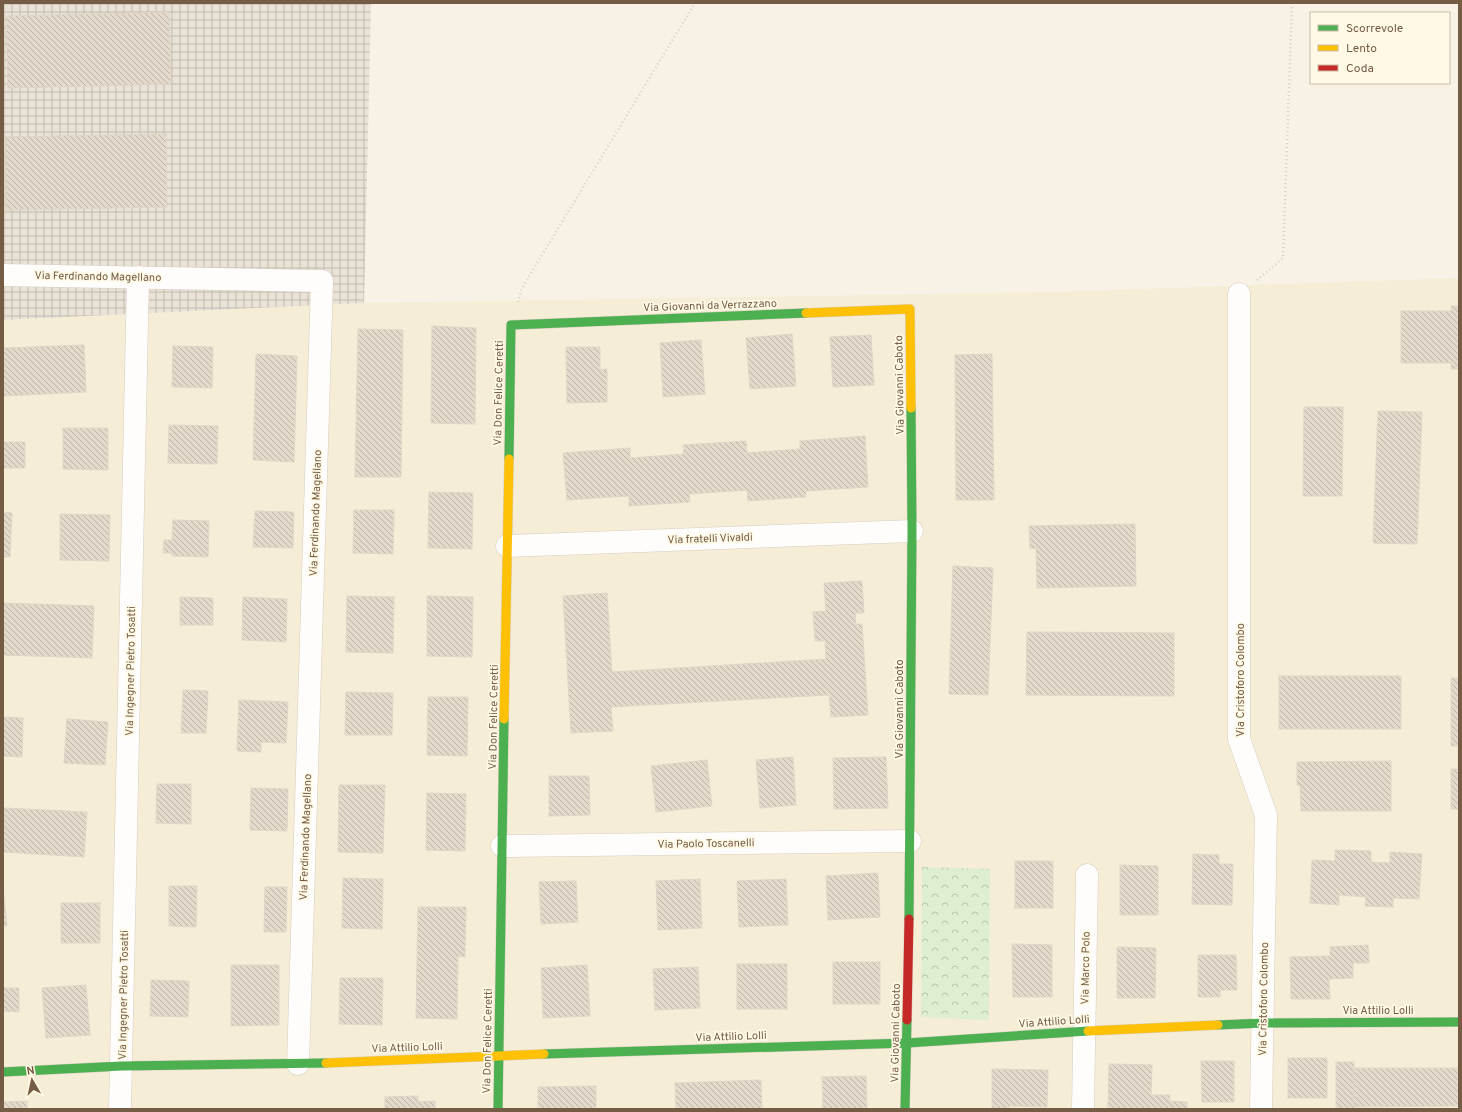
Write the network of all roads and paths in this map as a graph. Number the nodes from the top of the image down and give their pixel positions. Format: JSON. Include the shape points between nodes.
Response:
{"nodes":[{"id":1,"x":695,"y":3,"type":"edge"},
{"id":2,"x":1292,"y":3,"type":"edge"},
{"id":3,"x":3,"y":275,"type":"edge"},
{"id":4,"x":138,"y":277,"type":"junction"},
{"id":5,"x":1240,"y":294,"type":"joint"},
{"id":6,"x":910,"y":309,"type":"joint"},
{"id":7,"x":511,"y":325,"type":"junction"},
{"id":8,"x":912,"y":531,"type":"junction"},
{"id":9,"x":507,"y":546,"type":"junction"},
{"id":10,"x":910,"y":841,"type":"junction"},
{"id":11,"x":502,"y":846,"type":"junction"},
{"id":12,"x":1087,"y":874,"type":"dead end"},
{"id":13,"x":1459,"y":1022,"type":"edge"},
{"id":14,"x":1263,"y":1023,"type":"junction"},
{"id":15,"x":1084,"y":1031,"type":"junction"},
{"id":16,"x":906,"y":1043,"type":"junction"},
{"id":17,"x":499,"y":1055,"type":"junction"},
{"id":18,"x":298,"y":1064,"type":"junction"},
{"id":19,"x":122,"y":1066,"type":"junction"},
{"id":20,"x":3,"y":1072,"type":"edge"},
{"id":21,"x":120,"y":1109,"type":"edge"},
{"id":22,"x":498,"y":1109,"type":"edge"},
{"id":23,"x":905,"y":1109,"type":"edge"},
{"id":24,"x":1083,"y":1109,"type":"edge"},
{"id":25,"x":1261,"y":1109,"type":"edge"}],
"edges":[{"from":1,"to":7,"type":"path","via":[[522,288]]},
{"from":2,"to":5,"type":"path","via":[[1284,258]]},
{"from":3,"to":4,"type":"street","name":"Via Ferdinando Magellano"},
{"from":4,"to":18,"type":"street","name":"Via Ferdinando Magellano","via":[[322,281]]},
{"from":4,"to":19,"type":"street","name":"Via Ingegner Pietro Tosatti"},
{"from":5,"to":14,"type":"street","name":"Via Cristoforo Colombo","via":[[1238,739],[1266,814]]},
{"from":6,"to":7,"type":"street","name":"Via Giovanni da Verrazzano"},
{"from":6,"to":8,"type":"street","name":"Via Giovanni Caboto"},
{"from":7,"to":9,"type":"street","name":"Via Don Felice Ceretti"},
{"from":8,"to":9,"type":"street","name":"Via fratelli Vivaldi"},
{"from":8,"to":10,"type":"street","name":"Via Giovanni Caboto"},
{"from":9,"to":11,"type":"street","name":"Via Don Felice Ceretti"},
{"from":10,"to":11,"type":"street","name":"Via Paolo Toscanelli"},
{"from":10,"to":16,"type":"street","name":"Via Giovanni Caboto"},
{"from":11,"to":17,"type":"street","name":"Via Don Felice Ceretti"},
{"from":12,"to":15,"type":"street","name":"Via Marco Polo"},
{"from":13,"to":14,"type":"street","name":"Via Attilio Lolli"},
{"from":14,"to":15,"type":"street","name":"Via Attilio Lolli"},
{"from":14,"to":25,"type":"street","name":"Via Cristoforo Colombo"},
{"from":15,"to":16,"type":"street","name":"Via Attilio Lolli"},
{"from":15,"to":24,"type":"street","name":"Via Marco Polo"},
{"from":16,"to":17,"type":"street","name":"Via Attilio Lolli"},
{"from":16,"to":23,"type":"street","name":"Via Giovanni Caboto"},
{"from":17,"to":18,"type":"street","name":"Via Attilio Lolli"},
{"from":17,"to":22,"type":"street","name":"Via Don Felice Ceretti"},
{"from":18,"to":19,"type":"street","name":"Via Attilio Lolli"},
{"from":19,"to":20,"type":"street","name":"Via Attilio Lolli"},
{"from":19,"to":21,"type":"street","name":"Via Ingegner Pietro Tosatti"}]}
